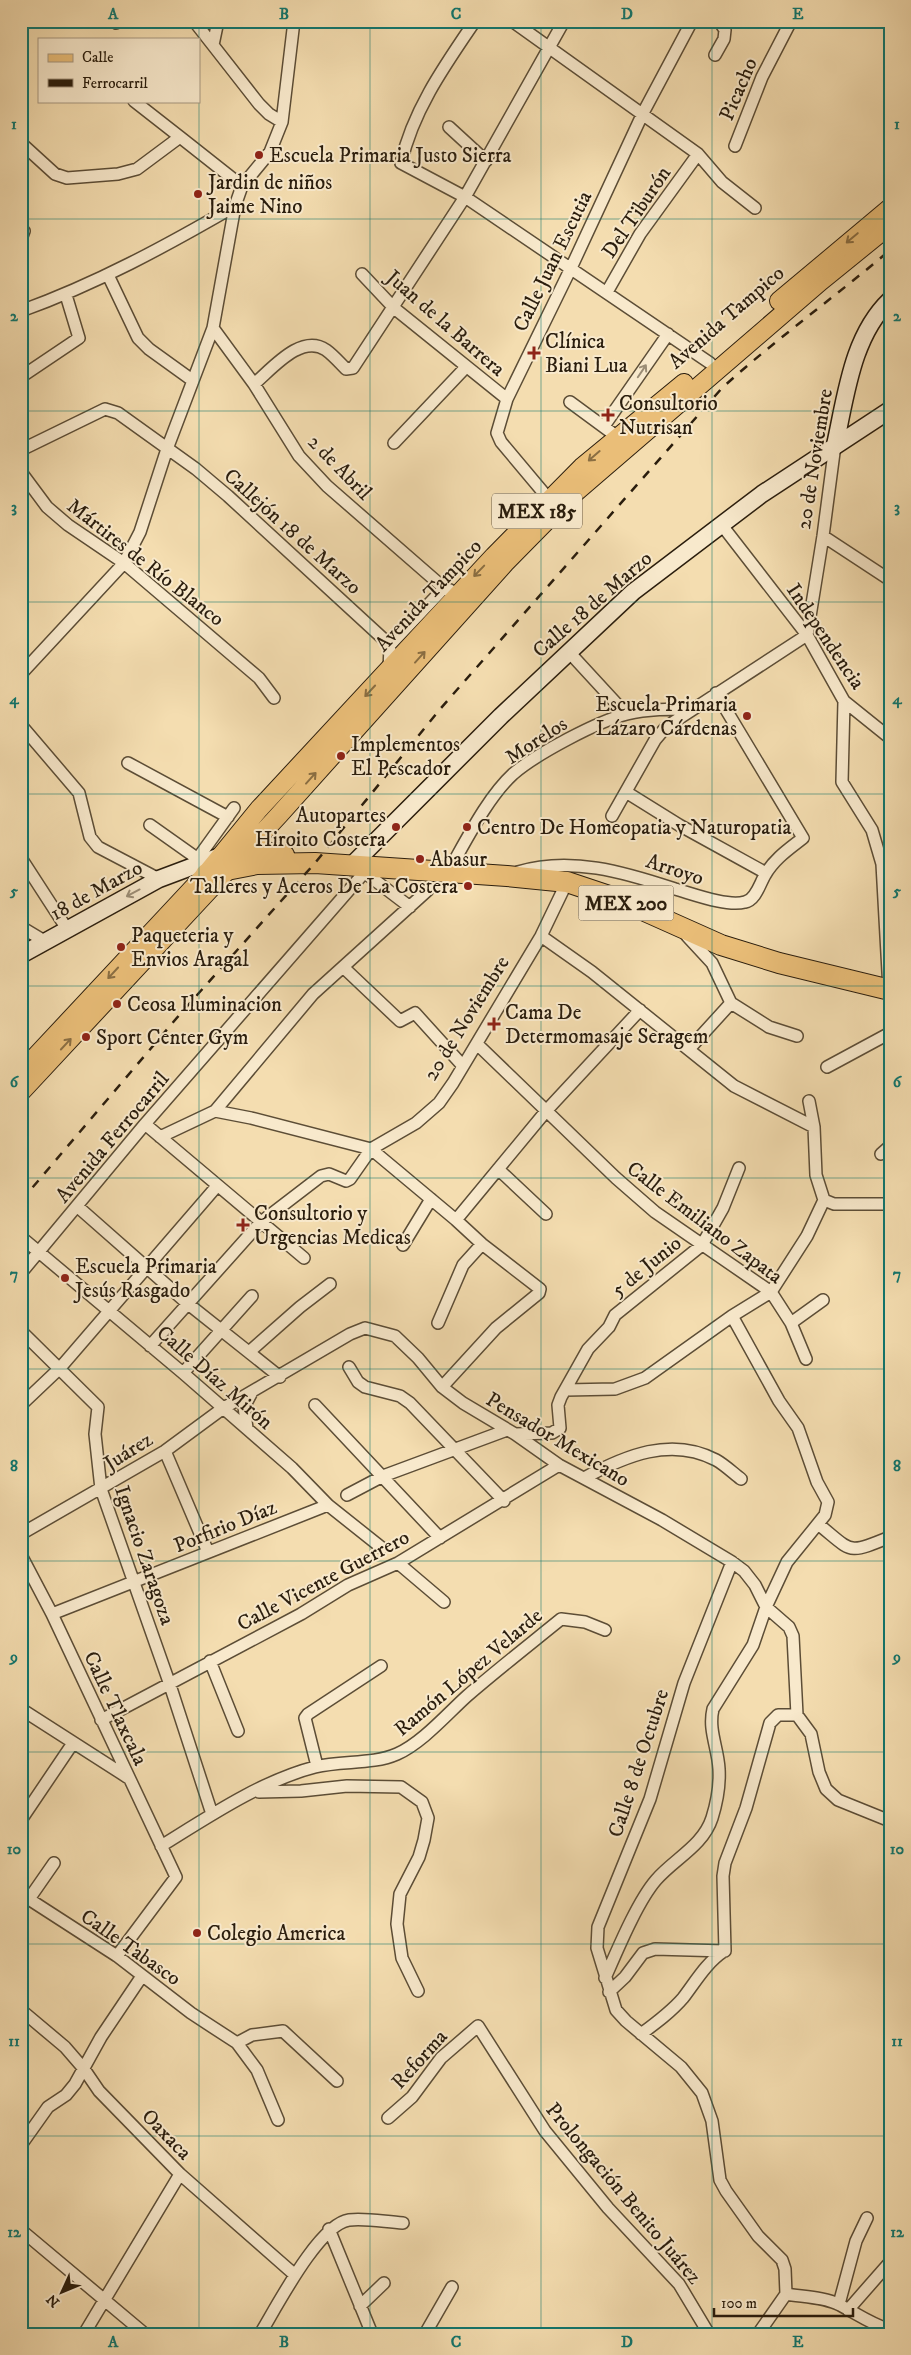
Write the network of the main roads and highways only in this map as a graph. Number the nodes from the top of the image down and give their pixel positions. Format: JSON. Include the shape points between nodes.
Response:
{"nodes":[{"id":1,"x":890,"y":208,"type":"edge"},
{"id":2,"x":890,"y":225,"type":"edge"},
{"id":3,"x":617,"y":436,"type":"junction"},
{"id":4,"x":553,"y":504,"type":"junction"},
{"id":5,"x":247,"y":849,"type":"junction"},
{"id":6,"x":225,"y":862,"type":"junction"},
{"id":7,"x":315,"y":863,"type":"junction"},
{"id":8,"x":199,"y":866,"type":"joint"},
{"id":9,"x":890,"y":990,"type":"edge"},
{"id":10,"x":43,"y":1059,"type":"junction"},
{"id":11,"x":21,"y":1072,"type":"edge"},
{"id":12,"x":21,"y":1092,"type":"edge"}],
"edges":[{"from":1,"to":3,"type":"main road","name":"Avenida Tampico","number":"MEX 185","one_way":true,"via":[[710,362]]},
{"from":2,"to":3,"type":"main road","name":"Avenida Tampico","number":"MEX 185"},
{"from":3,"to":4,"type":"main road","name":"Avenida Tampico","number":"MEX 185"},
{"from":5,"to":4,"type":"main road","name":"Avenida Tampico","number":"MEX 185","one_way":true,"via":[[505,562]]},
{"from":4,"to":6,"type":"main road","name":"Avenida Tampico","number":"MEX 185","one_way":true,"via":[[451,590],[389,670],[259,809]]},
{"from":5,"to":6,"type":"highway","number":"MEX 200"},
{"from":5,"to":7,"type":"highway","number":"MEX 200"},
{"from":6,"to":7,"type":"highway","number":"MEX 200"},
{"from":6,"to":8,"type":"highway","number":"MEX 200"},
{"from":10,"to":6,"type":"main road","number":"MEX 185","one_way":true},
{"from":7,"to":9,"type":"highway","number":"MEX 200","via":[[568,882],[618,899],[721,945]]},
{"from":8,"to":10,"type":"main road","number":"MEX 185","one_way":true},
{"from":10,"to":11,"type":"main road","number":"MEX 185"},
{"from":10,"to":12,"type":"main road","number":"MEX 185"}]}
